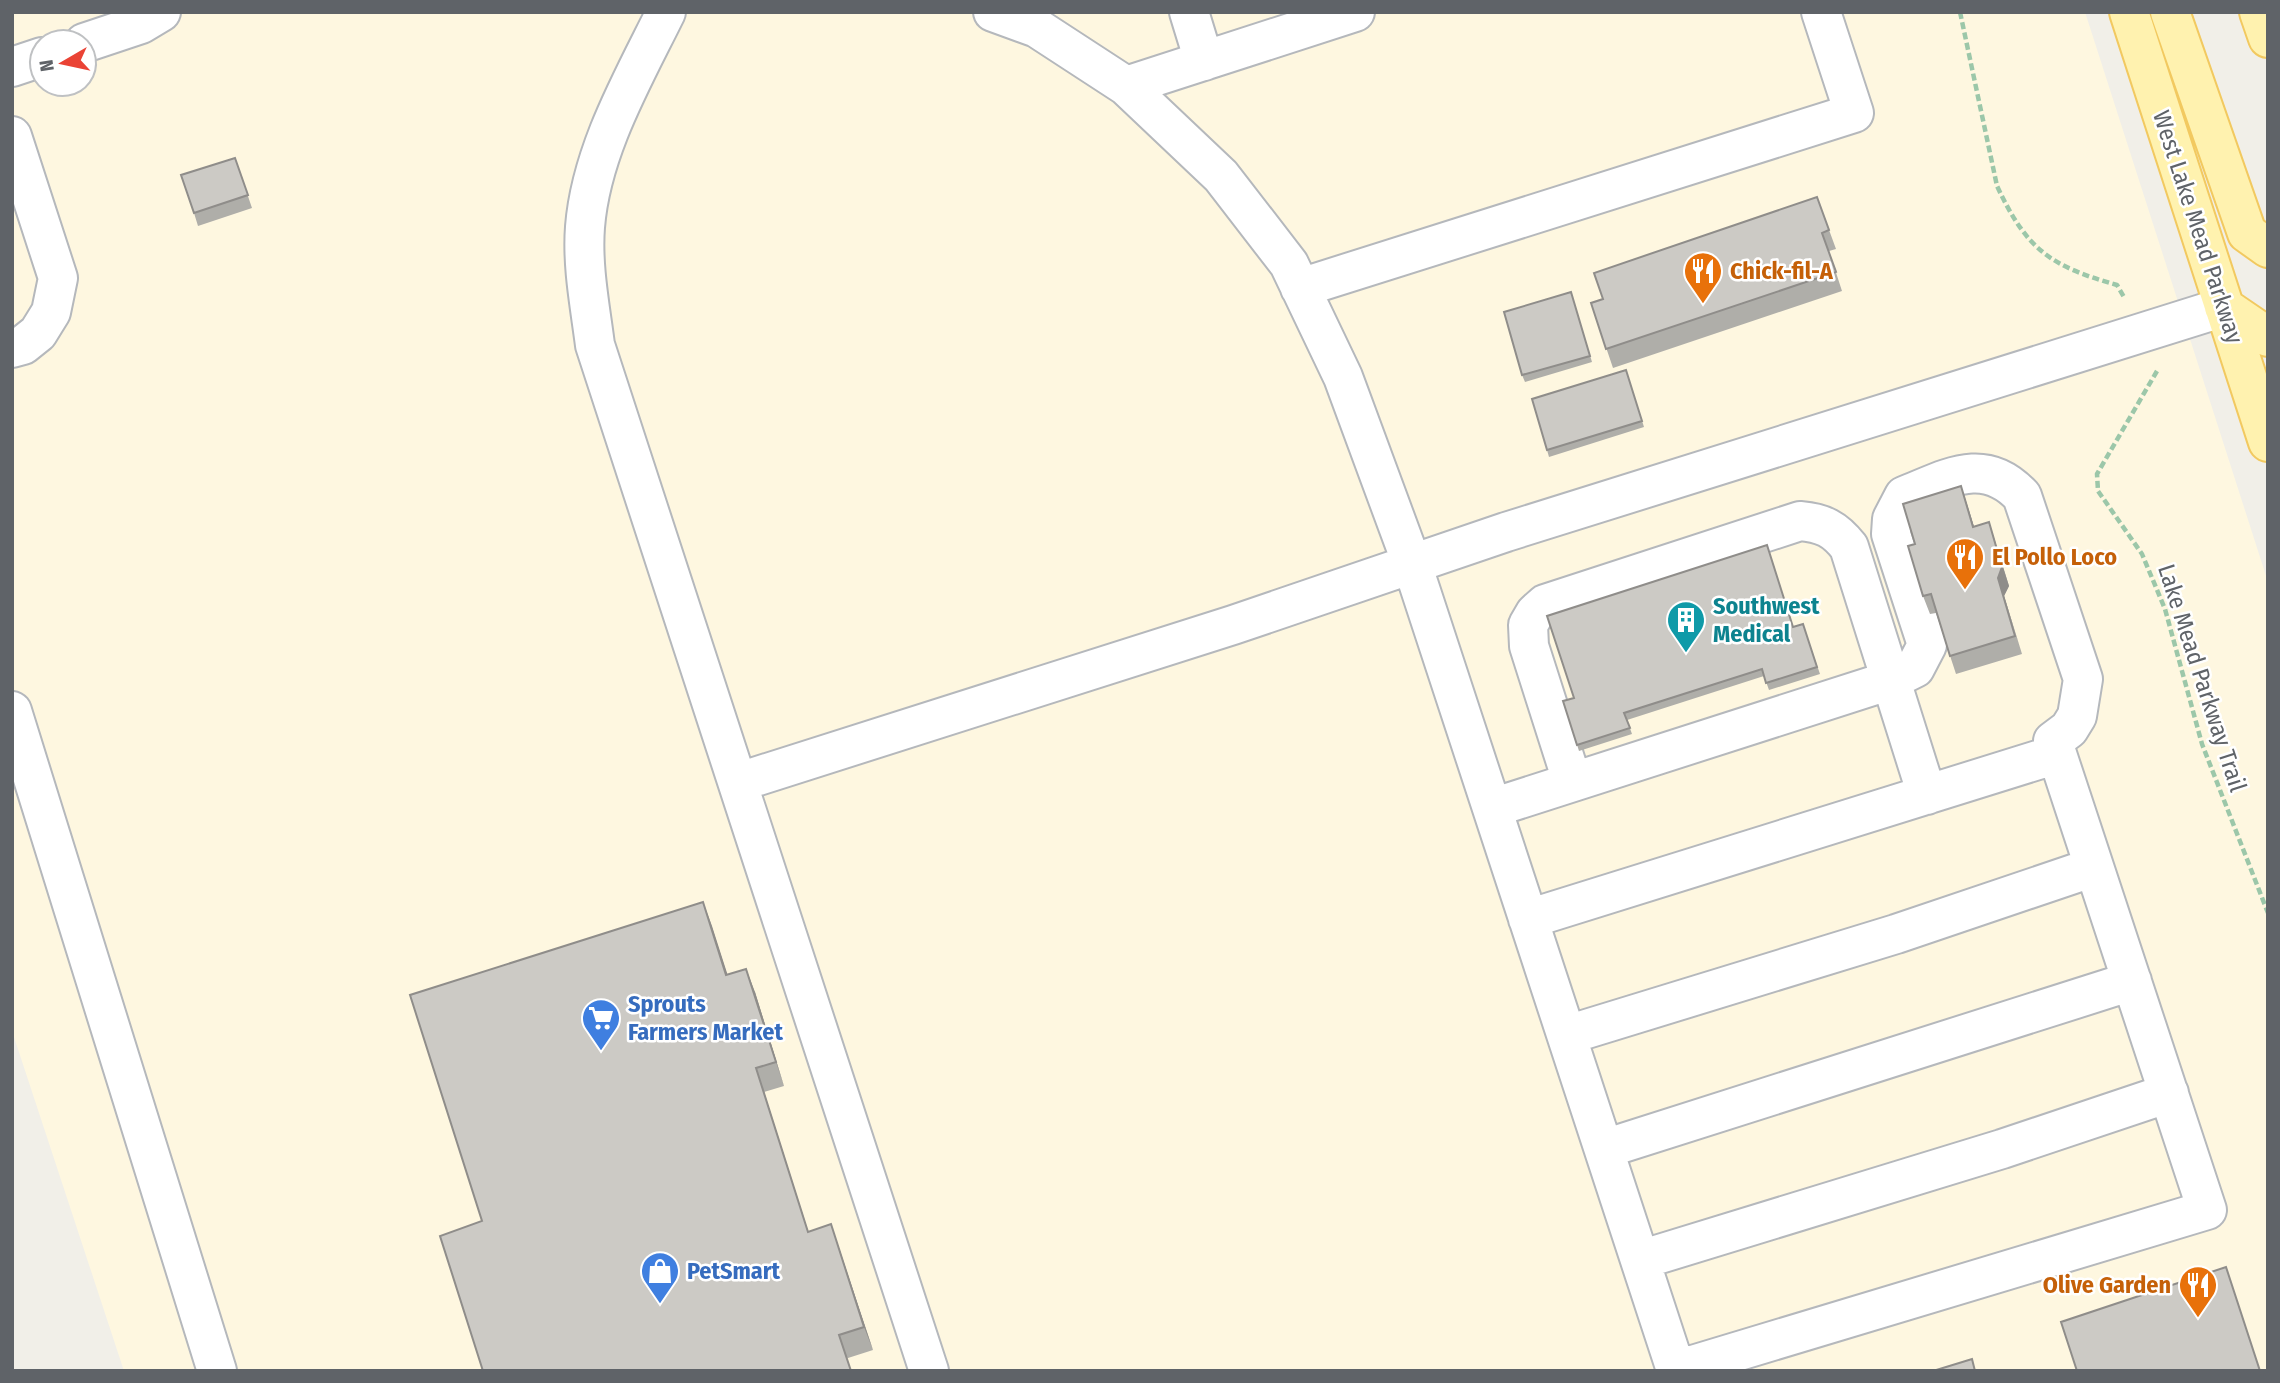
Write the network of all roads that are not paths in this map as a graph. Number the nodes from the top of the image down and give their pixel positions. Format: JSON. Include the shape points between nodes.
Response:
{"nodes":[{"id":1,"x":161,"y":12,"type":"edge"},
{"id":2,"x":666,"y":12,"type":"edge"},
{"id":3,"x":993,"y":12,"type":"edge"},
{"id":4,"x":1189,"y":12,"type":"edge"},
{"id":5,"x":1355,"y":12,"type":"edge"},
{"id":6,"x":1821,"y":12,"type":"edge"},
{"id":7,"x":2129,"y":12,"type":"edge"},
{"id":8,"x":2170,"y":12,"type":"edge"},
{"id":9,"x":2259,"y":12,"type":"edge"},
{"id":10,"x":98,"y":38,"type":"edge"},
{"id":11,"x":2268,"y":38,"type":"edge"},
{"id":12,"x":1204,"y":61,"type":"junction"},
{"id":13,"x":1126,"y":86,"type":"junction"},
{"id":14,"x":12,"y":136,"type":"edge"},
{"id":15,"x":2268,"y":248,"type":"edge"},
{"id":16,"x":1300,"y":288,"type":"junction"},
{"id":17,"x":2224,"y":307,"type":"junction"},
{"id":18,"x":2268,"y":337,"type":"edge"},
{"id":19,"x":12,"y":348,"type":"edge"},
{"id":20,"x":2268,"y":442,"type":"edge"},
{"id":21,"x":1892,"y":519,"type":"junction"},
{"id":22,"x":1842,"y":538,"type":"junction"},
{"id":23,"x":1412,"y":564,"type":"junction"},
{"id":24,"x":1891,"y":680,"type":"junction"},
{"id":25,"x":12,"y":711,"type":"edge"},
{"id":26,"x":2057,"y":754,"type":"junction"},
{"id":27,"x":1572,"y":781,"type":"junction"},
{"id":28,"x":739,"y":782,"type":"junction"},
{"id":29,"x":1927,"y":795,"type":"junction"},
{"id":30,"x":1492,"y":808,"type":"junction"},
{"id":31,"x":2094,"y":867,"type":"junction"},
{"id":32,"x":1528,"y":919,"type":"junction"},
{"id":33,"x":2132,"y":981,"type":"junction"},
{"id":34,"x":1567,"y":1035,"type":"junction"},
{"id":35,"x":2169,"y":1093,"type":"junction"},
{"id":36,"x":1604,"y":1149,"type":"junction"},
{"id":37,"x":1640,"y":1260,"type":"junction"},
{"id":38,"x":217,"y":1371,"type":"edge"},
{"id":39,"x":929,"y":1371,"type":"edge"},
{"id":40,"x":1677,"y":1371,"type":"edge"}],
"edges":[{"from":1,"to":10,"type":"lane"},
{"from":2,"to":28,"type":"lane","via":[[623,98],[598,163],[585,227],[587,280],[595,345],[618,425]]},
{"from":3,"to":13,"type":"lane","via":[[1037,28]]},
{"from":4,"to":12,"type":"lane"},
{"from":5,"to":12,"type":"lane"},
{"from":6,"to":16,"type":"lane","via":[[1854,113]]},
{"from":7,"to":17,"type":"main road","name":"West Lake Mead Parkway"},
{"from":8,"to":15,"type":"main road","via":[[2247,233]]},
{"from":9,"to":11,"type":"main road"},
{"from":12,"to":13,"type":"lane"},
{"from":13,"to":16,"type":"lane","via":[[1221,176],[1289,264]]},
{"from":14,"to":19,"type":"lane","via":[[58,278],[51,312],[38,333]]},
{"from":16,"to":23,"type":"lane","via":[[1343,377]]},
{"from":17,"to":18,"type":"main road"},
{"from":17,"to":20,"type":"main road","name":"West Lake Mead Parkway"},
{"from":17,"to":23,"type":"lane"},
{"from":21,"to":22,"type":"lane"},
{"from":21,"to":24,"type":"lane","via":[[1891,534],[1927,645],[1915,668]]},
{"from":21,"to":26,"type":"lane","via":[[1904,496],[1957,475],[1991,473],[2022,496],[2084,679],[2077,716],[2069,730],[2053,741]]},
{"from":22,"to":24,"type":"lane","via":[[1849,547]]},
{"from":22,"to":27,"type":"lane","via":[[1818,523],[1800,521],[1545,604],[1528,625],[1529,646]]},
{"from":23,"to":28,"type":"lane"},
{"from":23,"to":30,"type":"lane"},
{"from":24,"to":27,"type":"lane"},
{"from":24,"to":29,"type":"lane"},
{"from":25,"to":38,"type":"lane"},
{"from":26,"to":29,"type":"lane"},
{"from":26,"to":31,"type":"lane"},
{"from":27,"to":30,"type":"lane"},
{"from":28,"to":39,"type":"lane"},
{"from":29,"to":32,"type":"lane"},
{"from":30,"to":32,"type":"lane"},
{"from":31,"to":33,"type":"lane"},
{"from":31,"to":34,"type":"lane","via":[[1896,934]]},
{"from":32,"to":34,"type":"lane"},
{"from":33,"to":35,"type":"lane"},
{"from":33,"to":36,"type":"lane"},
{"from":34,"to":36,"type":"lane"},
{"from":35,"to":37,"type":"lane"},
{"from":35,"to":40,"type":"lane","via":[[2207,1210]]},
{"from":36,"to":37,"type":"lane"},
{"from":37,"to":40,"type":"lane"}]}
